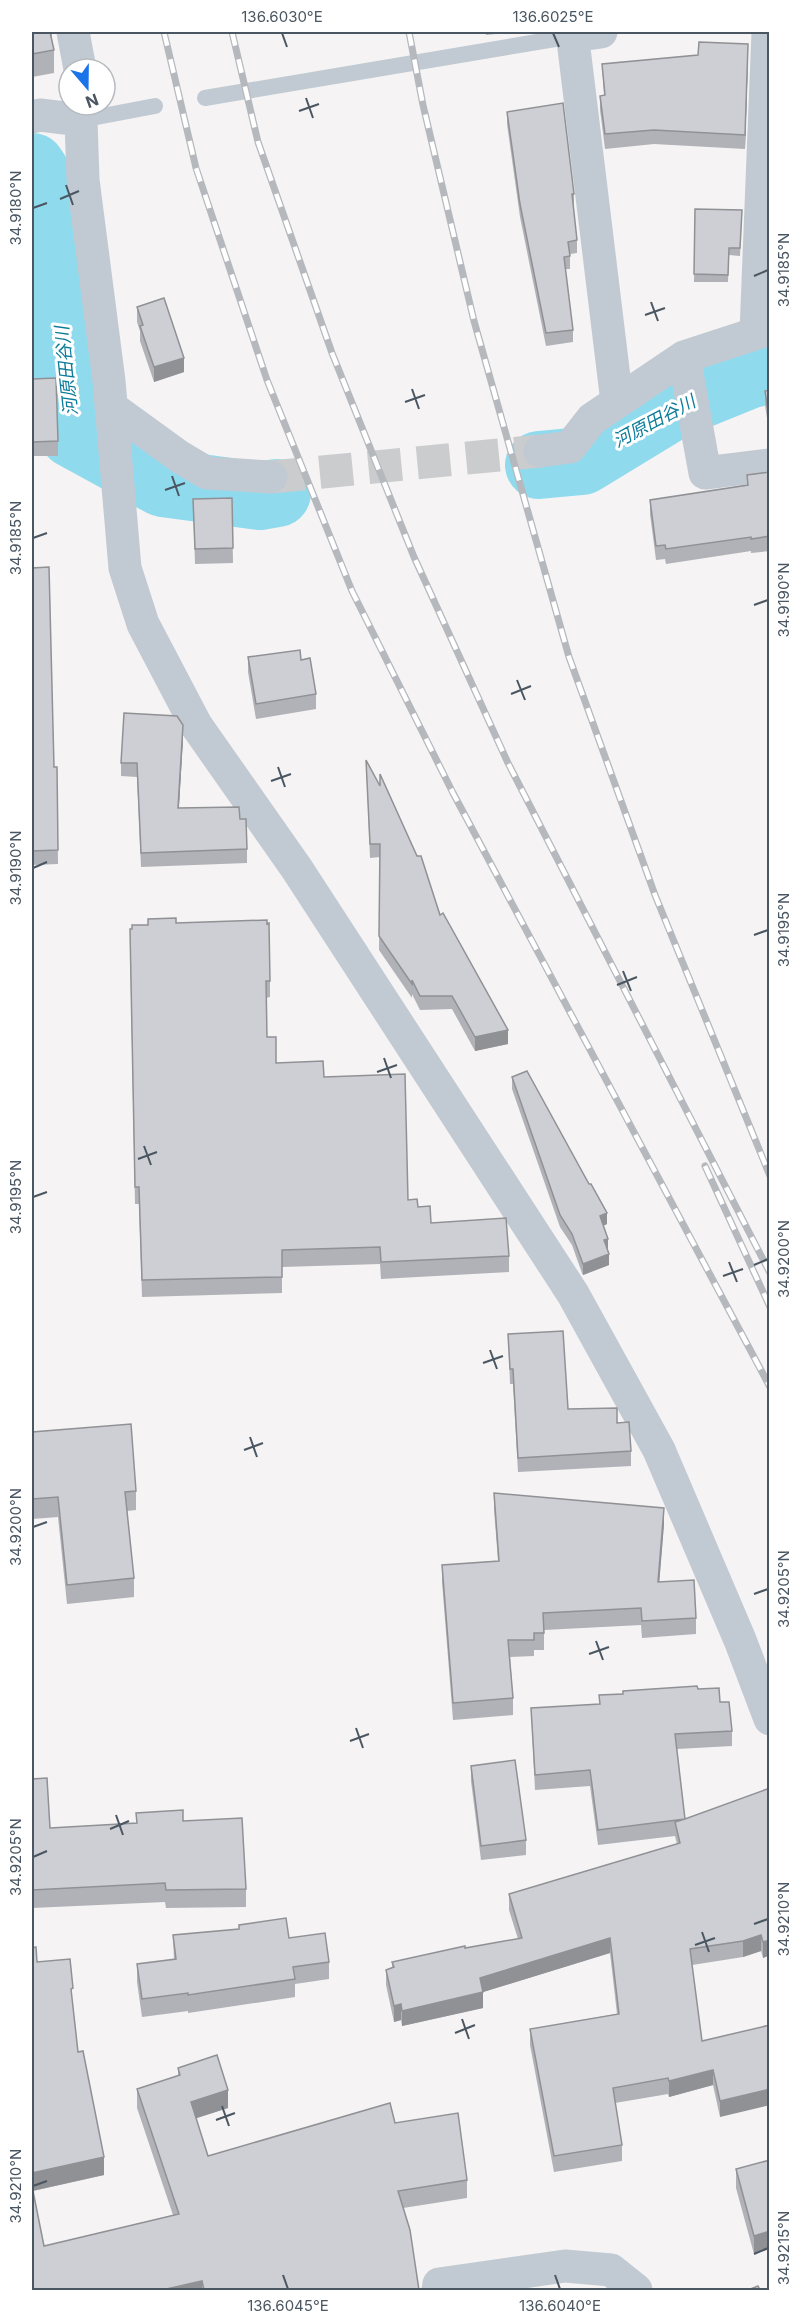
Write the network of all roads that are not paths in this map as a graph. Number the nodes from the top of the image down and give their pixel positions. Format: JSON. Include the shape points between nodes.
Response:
{"nodes":[{"id":1,"x":73,"y":32,"type":"edge"},
{"id":2,"x":768,"y":32,"type":"edge"},
{"id":3,"x":582,"y":33,"type":"edge"},
{"id":4,"x":78,"y":57,"type":"edge"},
{"id":5,"x":205,"y":98,"type":"dead end"},
{"id":6,"x":155,"y":106,"type":"dead end"},
{"id":7,"x":117,"y":109,"type":"edge"},
{"id":8,"x":57,"y":114,"type":"edge"},
{"id":9,"x":32,"y":117,"type":"edge"},
{"id":10,"x":81,"y":117,"type":"edge"},
{"id":11,"x":763,"y":331,"type":"edge"},
{"id":12,"x":687,"y":369,"type":"junction"},
{"id":13,"x":617,"y":402,"type":"junction"},
{"id":14,"x":112,"y":420,"type":"junction"},
{"id":15,"x":540,"y":451,"type":"tunnel mouth"},
{"id":16,"x":770,"y":465,"type":"edge"},
{"id":17,"x":271,"y":477,"type":"tunnel mouth"},
{"id":18,"x":770,"y":1719,"type":"edge"},
{"id":19,"x":438,"y":2290,"type":"edge"},
{"id":20,"x":636,"y":2290,"type":"edge"}],
"edges":[{"from":1,"to":4,"type":"street"},
{"from":2,"to":11,"type":"street"},
{"from":3,"to":5,"type":"lane"},
{"from":3,"to":13,"type":"street"},
{"from":6,"to":7,"type":"lane"},
{"from":8,"to":9,"type":"street"},
{"from":10,"to":14,"type":"street","via":[[83,180]]},
{"from":11,"to":12,"type":"street"},
{"from":12,"to":13,"type":"street"},
{"from":12,"to":16,"type":"street","via":[[705,473]]},
{"from":13,"to":15,"type":"street","via":[[592,419],[570,447]]},
{"from":14,"to":17,"type":"street","via":[[207,473]]},
{"from":14,"to":18,"type":"street","via":[[125,568],[143,624],[196,725],[297,869],[573,1294],[658,1450]]},
{"from":19,"to":20,"type":"street","via":[[439,2284],[565,2266],[611,2270]]}]}
